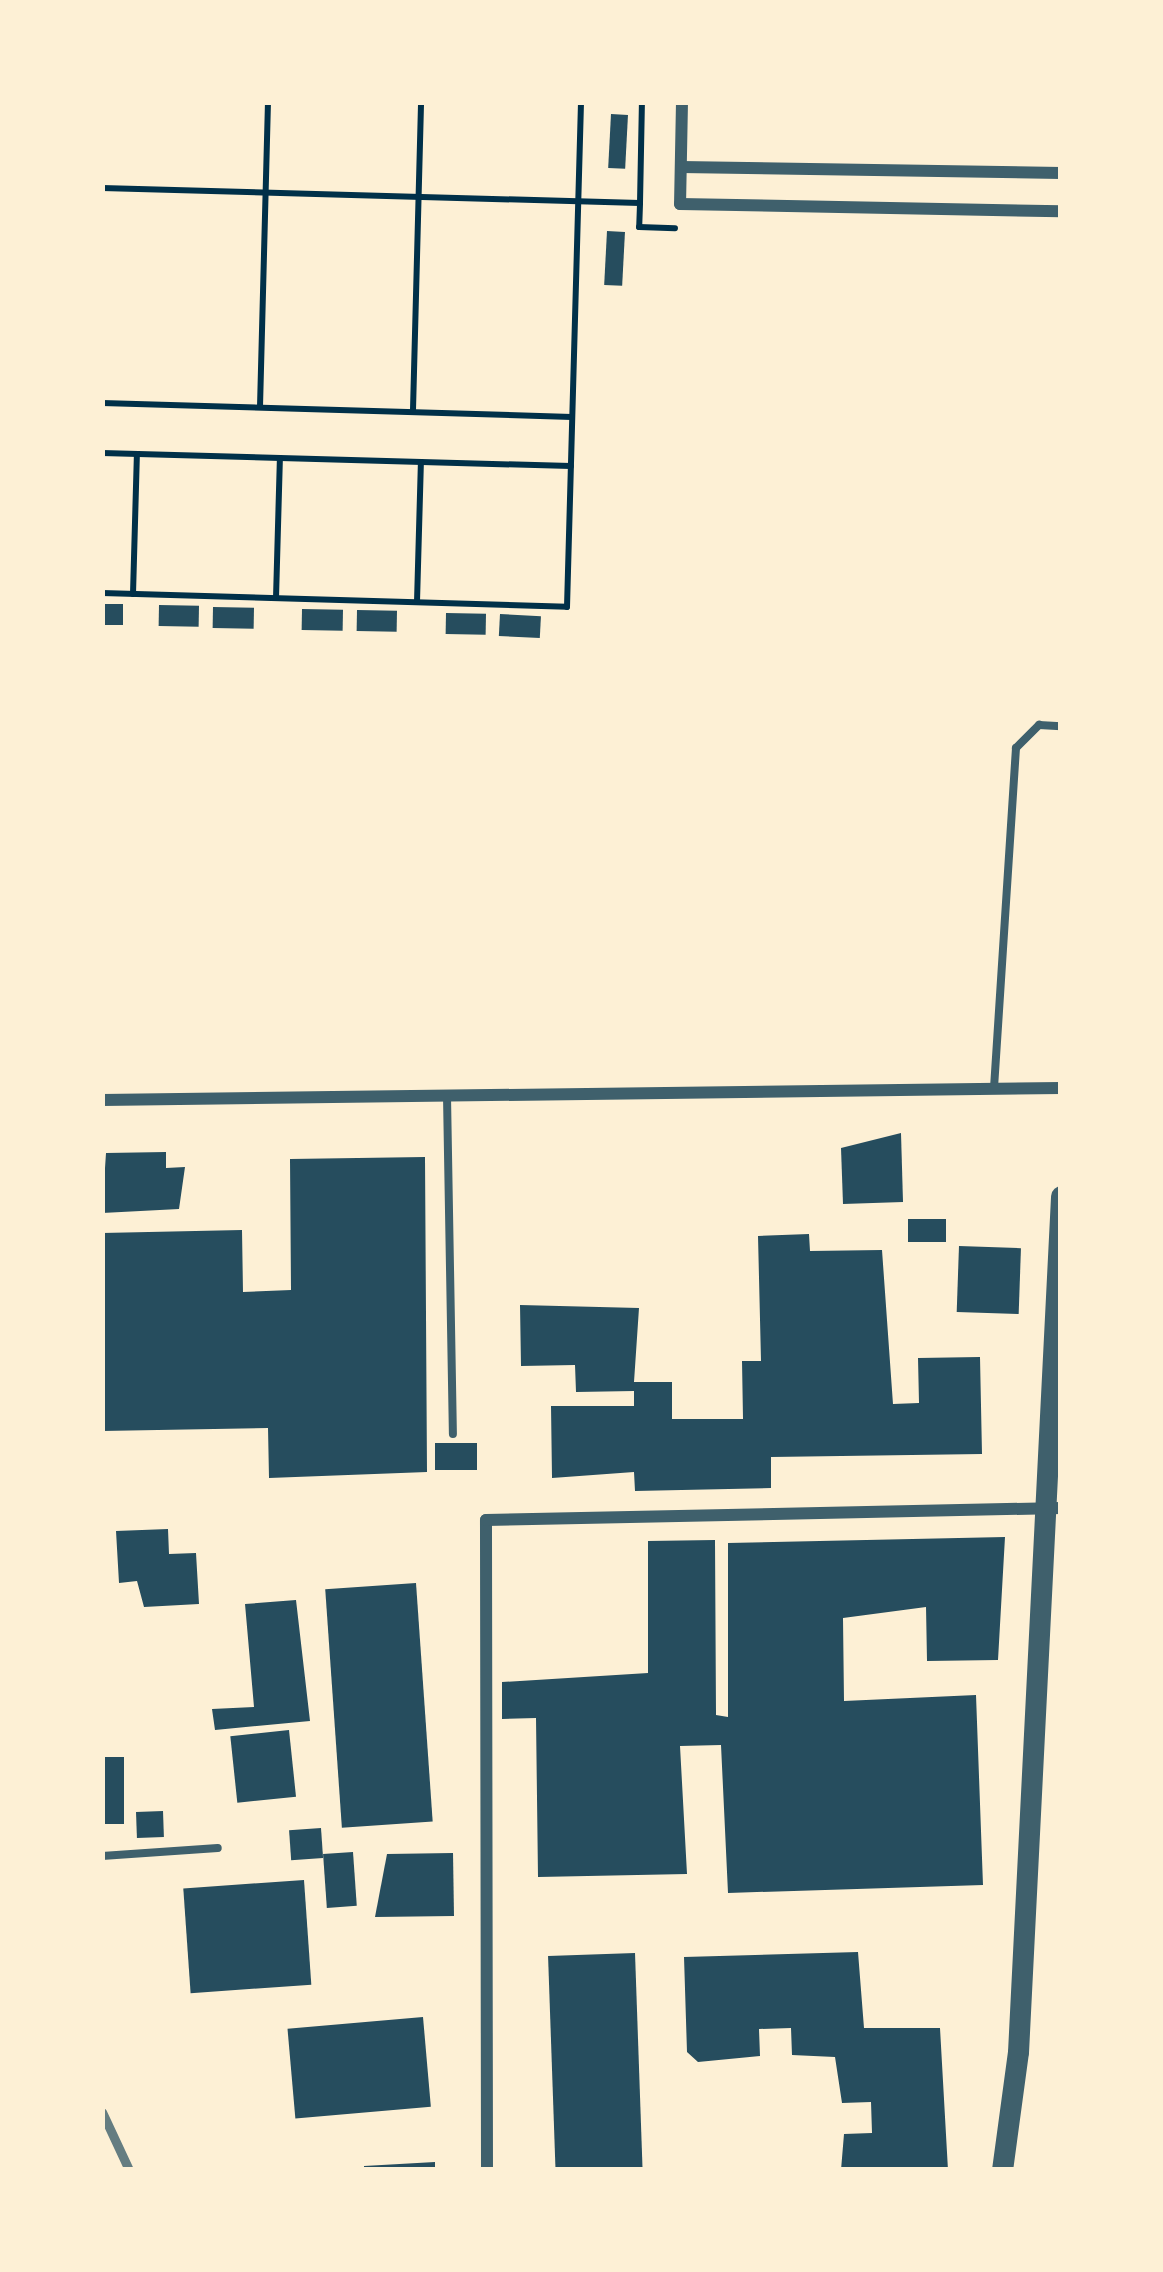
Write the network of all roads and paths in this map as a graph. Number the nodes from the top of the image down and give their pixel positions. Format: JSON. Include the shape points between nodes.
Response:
{"nodes":[{"id":1,"x":268,"y":102,"type":"edge"},
{"id":2,"x":421,"y":102,"type":"edge"},
{"id":3,"x":580,"y":102,"type":"edge"},
{"id":4,"x":642,"y":102,"type":"edge"},
{"id":5,"x":682,"y":102,"type":"edge"},
{"id":6,"x":681,"y":167,"type":"junction"},
{"id":7,"x":1061,"y":173,"type":"edge"},
{"id":8,"x":102,"y":188,"type":"edge"},
{"id":9,"x":266,"y":192,"type":"junction"},
{"id":10,"x":418,"y":196,"type":"junction"},
{"id":11,"x":578,"y":201,"type":"junction"},
{"id":12,"x":640,"y":203,"type":"junction"},
{"id":13,"x":1061,"y":211,"type":"edge"},
{"id":14,"x":679,"y":228,"type":"dead end"},
{"id":15,"x":102,"y":403,"type":"edge"},
{"id":16,"x":260,"y":407,"type":"junction"},
{"id":17,"x":413,"y":412,"type":"junction"},
{"id":18,"x":572,"y":417,"type":"junction"},
{"id":19,"x":102,"y":453,"type":"edge"},
{"id":20,"x":136,"y":454,"type":"junction"},
{"id":21,"x":280,"y":458,"type":"junction"},
{"id":22,"x":421,"y":462,"type":"junction"},
{"id":23,"x":571,"y":466,"type":"junction"},
{"id":24,"x":102,"y":593,"type":"edge"},
{"id":25,"x":133,"y":594,"type":"junction"},
{"id":26,"x":276,"y":598,"type":"junction"},
{"id":27,"x":417,"y":602,"type":"junction"},
{"id":28,"x":1061,"y":726,"type":"edge"},
{"id":29,"x":1061,"y":1088,"type":"edge"},
{"id":30,"x":994,"y":1090,"type":"junction"},
{"id":31,"x":447,"y":1096,"type":"junction"},
{"id":32,"x":102,"y":1100,"type":"edge"},
{"id":33,"x":1061,"y":1196,"type":"edge"},
{"id":34,"x":453,"y":1434,"type":"dead end"},
{"id":35,"x":1053,"y":1509,"type":"edge"},
{"id":36,"x":218,"y":1848,"type":"dead end"},
{"id":37,"x":102,"y":1856,"type":"edge"},
{"id":38,"x":1014,"y":2117,"type":"junction"},
{"id":39,"x":487,"y":2170,"type":"edge"},
{"id":40,"x":1003,"y":2170,"type":"edge"},
{"id":41,"x":1019,"y":2170,"type":"edge"}],
"edges":[{"from":1,"to":9,"type":"path"},
{"from":2,"to":10,"type":"path"},
{"from":3,"to":11,"type":"path"},
{"from":4,"to":12,"type":"path"},
{"from":5,"to":6,"type":"street"},
{"from":6,"to":7,"type":"street"},
{"from":6,"to":13,"type":"street","via":[[680,204]]},
{"from":8,"to":9,"type":"path"},
{"from":9,"to":10,"type":"path"},
{"from":9,"to":16,"type":"path"},
{"from":10,"to":11,"type":"path"},
{"from":10,"to":17,"type":"path"},
{"from":11,"to":12,"type":"path"},
{"from":11,"to":18,"type":"path"},
{"from":12,"to":14,"type":"path","via":[[639,227]]},
{"from":15,"to":16,"type":"path"},
{"from":16,"to":17,"type":"path"},
{"from":17,"to":18,"type":"path"},
{"from":18,"to":23,"type":"path"},
{"from":19,"to":20,"type":"path"},
{"from":20,"to":21,"type":"path"},
{"from":20,"to":25,"type":"path"},
{"from":21,"to":22,"type":"path"},
{"from":21,"to":26,"type":"path"},
{"from":22,"to":23,"type":"path"},
{"from":22,"to":27,"type":"path"},
{"from":23,"to":27,"type":"path","via":[[567,607]]},
{"from":24,"to":25,"type":"path"},
{"from":25,"to":26,"type":"path"},
{"from":26,"to":27,"type":"path"},
{"from":28,"to":30,"type":"lane","via":[[1040,725],[1016,748]]},
{"from":29,"to":30,"type":"street"},
{"from":30,"to":31,"type":"street"},
{"from":31,"to":32,"type":"street"},
{"from":31,"to":34,"type":"lane"},
{"from":33,"to":35,"type":"street"},
{"from":35,"to":38,"type":"street"},
{"from":35,"to":39,"type":"street","via":[[486,1520]]},
{"from":36,"to":37,"type":"lane"},
{"from":38,"to":40,"type":"street"},
{"from":38,"to":41,"type":"street"}]}
